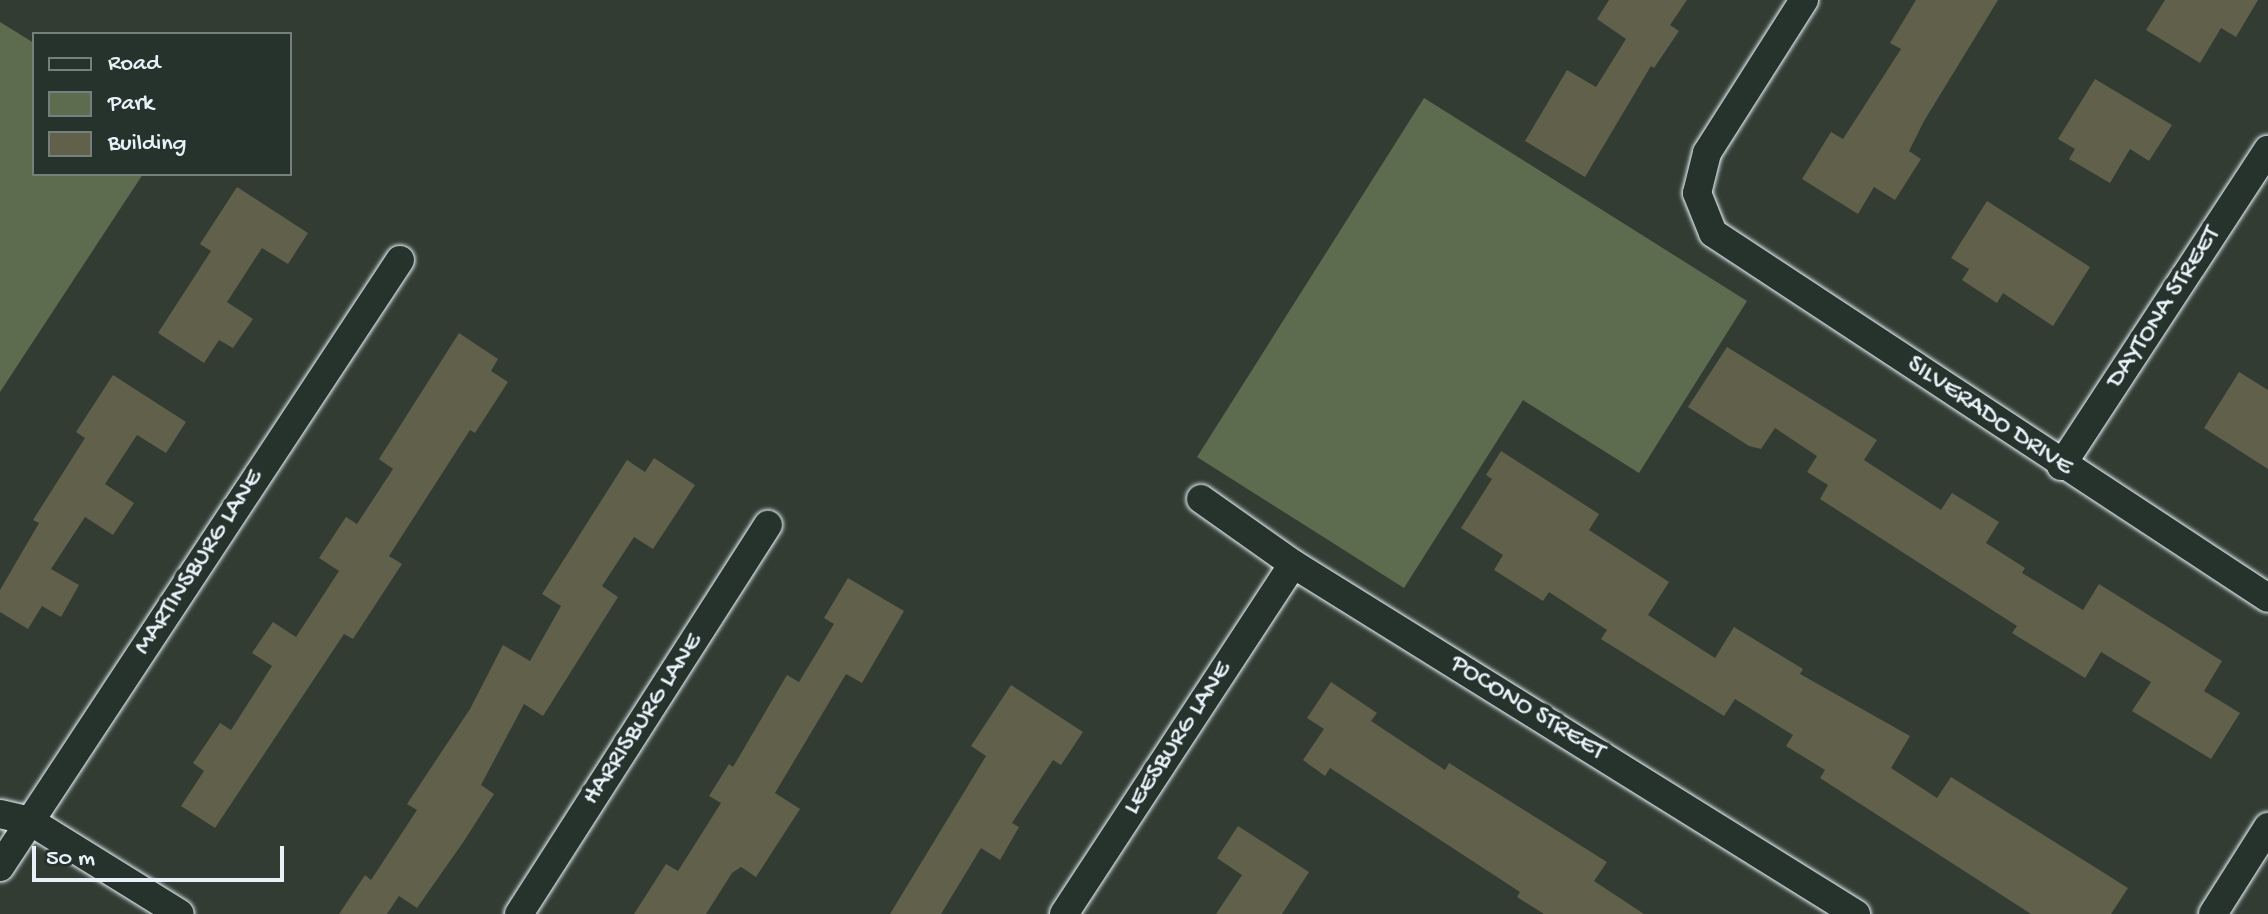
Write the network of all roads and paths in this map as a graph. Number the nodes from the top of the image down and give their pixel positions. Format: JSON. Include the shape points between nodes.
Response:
{"nodes":[{"id":1,"x":1804,"y":0,"type":"edge"},
{"id":2,"x":2268,"y":150,"type":"edge"},
{"id":3,"x":400,"y":260,"type":"dead end"},
{"id":4,"x":2061,"y":466,"type":"junction"},
{"id":5,"x":1201,"y":499,"type":"dead end"},
{"id":6,"x":768,"y":525,"type":"dead end"},
{"id":7,"x":1293,"y":564,"type":"junction"},
{"id":8,"x":2268,"y":598,"type":"edge"},
{"id":9,"x":0,"y":814,"type":"edge"},
{"id":10,"x":30,"y":821,"type":"junction"},
{"id":11,"x":2268,"y":827,"type":"edge"},
{"id":12,"x":0,"y":867,"type":"edge"},
{"id":13,"x":180,"y":914,"type":"edge"},
{"id":14,"x":519,"y":914,"type":"edge"},
{"id":15,"x":1064,"y":914,"type":"edge"},
{"id":16,"x":1856,"y":914,"type":"edge"},
{"id":17,"x":2213,"y":914,"type":"edge"}],
"edges":[{"from":1,"to":4,"type":"street","name":"SILVERADO DRIVE","via":[[1707,153],[1697,193],[1713,233]]},
{"from":2,"to":4,"type":"street","name":"DAYTONA STREET"},
{"from":3,"to":10,"type":"street","name":"MARTINSBURG LANE"},
{"from":4,"to":8,"type":"street","name":"SILVERADO DRIVE"},
{"from":5,"to":7,"type":"street","name":"POCONO STREET"},
{"from":6,"to":14,"type":"street","name":"HARRISBURG LANE"},
{"from":7,"to":15,"type":"street","name":"LEESBURG LANE"},
{"from":7,"to":16,"type":"street","name":"POCONO STREET"},
{"from":9,"to":10,"type":"street"},
{"from":10,"to":12,"type":"street","name":"MARTINSBURG LANE"},
{"from":10,"to":13,"type":"street"},
{"from":11,"to":17,"type":"street"}]}
